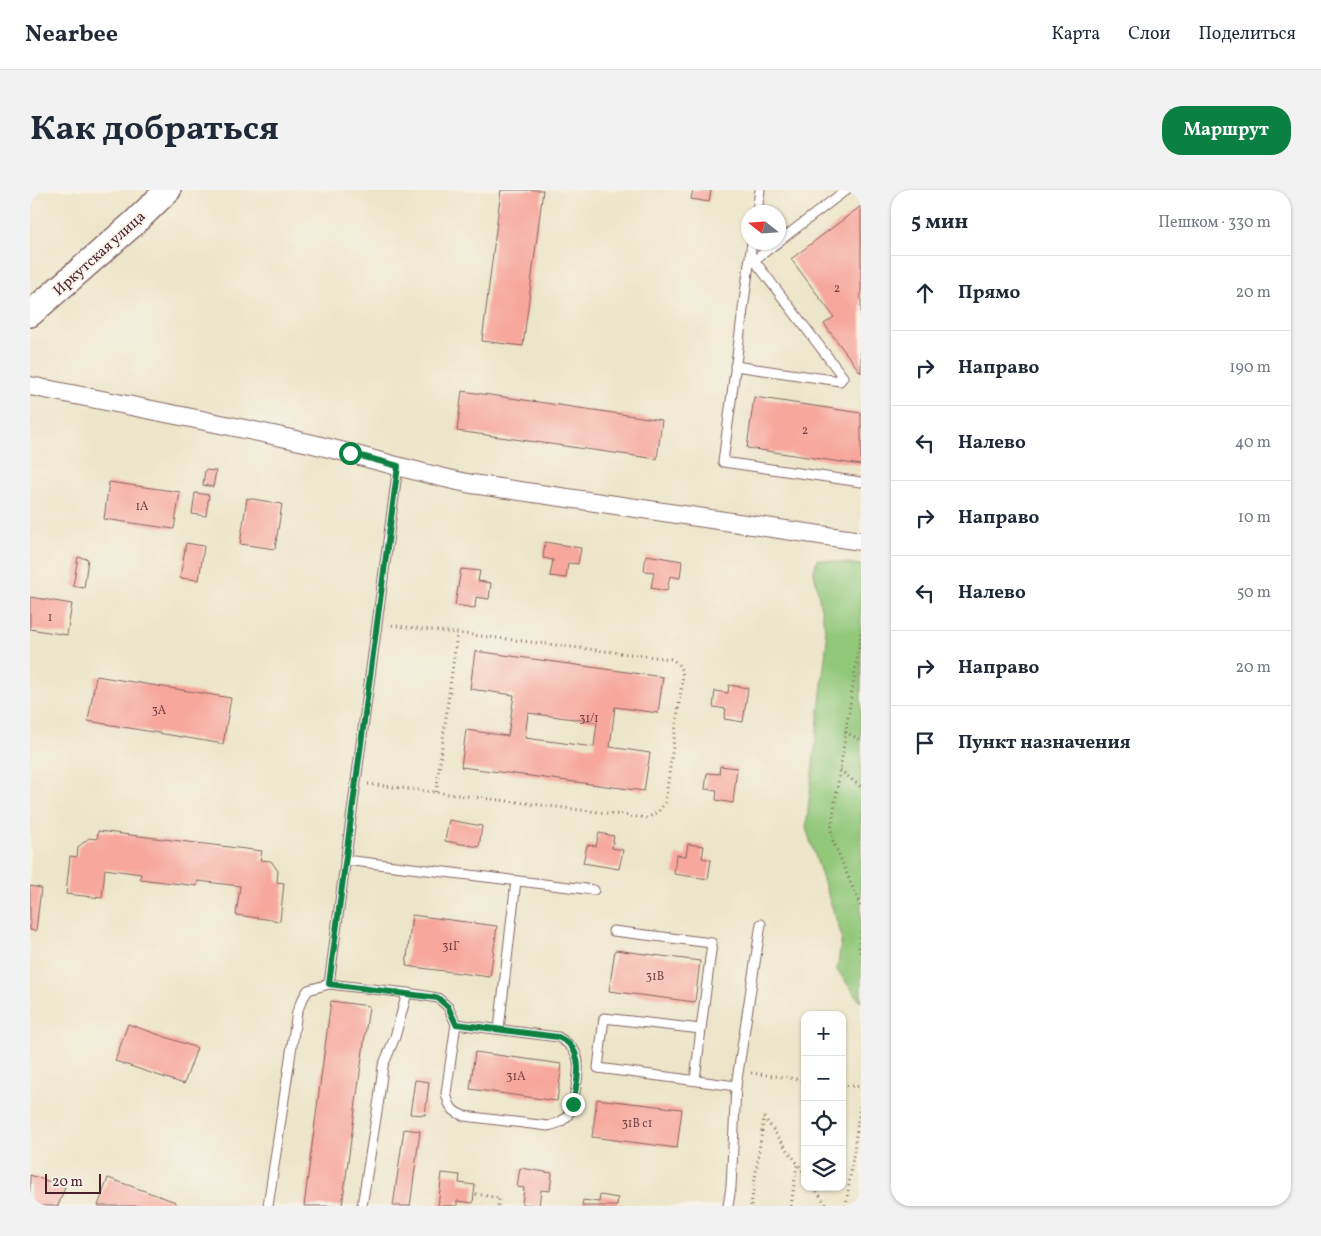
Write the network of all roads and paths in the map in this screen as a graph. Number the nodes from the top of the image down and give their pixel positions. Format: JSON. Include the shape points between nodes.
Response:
{"nodes":[{"id":1,"x":168,"y":190,"type":"edge"},
{"id":2,"x":760,"y":190,"type":"edge"},
{"id":3,"x":846,"y":190,"type":"edge"},
{"id":4,"x":758,"y":205,"type":"edge"},
{"id":5,"x":786,"y":236,"type":"edge"},
{"id":6,"x":752,"y":250,"type":"edge"},
{"id":7,"x":768,"y":250,"type":"edge"},
{"id":8,"x":752,"y":262,"type":"junction"},
{"id":9,"x":30,"y":314,"type":"edge"},
{"id":10,"x":736,"y":366,"type":"junction"},
{"id":11,"x":30,"y":386,"type":"edge"},
{"id":12,"x":398,"y":466,"type":"junction"},
{"id":13,"x":861,"y":482,"type":"edge"},
{"id":14,"x":861,"y":541,"type":"edge"},
{"id":15,"x":377,"y":623,"type":"junction"},
{"id":16,"x":861,"y":633,"type":"edge"},
{"id":17,"x":457,"y":634,"type":"junction"},
{"id":18,"x":860,"y":649,"type":"edge"},
{"id":19,"x":846,"y":732,"type":"junction"},
{"id":20,"x":861,"y":740,"type":"edge"},
{"id":21,"x":839,"y":770,"type":"junction"},
{"id":22,"x":356,"y":782,"type":"junction"},
{"id":23,"x":861,"y":787,"type":"edge"},
{"id":24,"x":436,"y":792,"type":"junction"},
{"id":25,"x":346,"y":860,"type":"junction"},
{"id":26,"x":516,"y":881,"type":"junction"},
{"id":27,"x":594,"y":890,"type":"dead end"},
{"id":28,"x":861,"y":906,"type":"edge"},
{"id":29,"x":761,"y":924,"type":"dead end"},
{"id":30,"x":613,"y":932,"type":"dead end"},
{"id":31,"x":861,"y":932,"type":"edge"},
{"id":32,"x":861,"y":956,"type":"edge"},
{"id":33,"x":329,"y":984,"type":"junction"},
{"id":34,"x":407,"y":994,"type":"junction"},
{"id":35,"x":456,"y":1024,"type":"junction"},
{"id":36,"x":499,"y":1029,"type":"junction"},
{"id":37,"x":702,"y":1030,"type":"junction"},
{"id":38,"x":738,"y":1072,"type":"junction"},
{"id":39,"x":695,"y":1080,"type":"junction"},
{"id":40,"x":801,"y":1080,"type":"edge"},
{"id":41,"x":846,"y":1085,"type":"edge"},
{"id":42,"x":736,"y":1086,"type":"junction"},
{"id":43,"x":861,"y":1087,"type":"edge"},
{"id":44,"x":861,"y":1099,"type":"edge"},
{"id":45,"x":797,"y":1164,"type":"junction"},
{"id":46,"x":801,"y":1169,"type":"edge"},
{"id":47,"x":817,"y":1191,"type":"edge"},
{"id":48,"x":476,"y":1194,"type":"dead end"},
{"id":49,"x":861,"y":1199,"type":"edge"},
{"id":50,"x":268,"y":1206,"type":"edge"},
{"id":51,"x":362,"y":1206,"type":"edge"},
{"id":52,"x":498,"y":1206,"type":"edge"},
{"id":53,"x":728,"y":1206,"type":"edge"},
{"id":54,"x":751,"y":1206,"type":"edge"},
{"id":55,"x":791,"y":1206,"type":"edge"},
{"id":56,"x":827,"y":1206,"type":"edge"},
{"id":57,"x":846,"y":1206,"type":"edge"},
{"id":58,"x":852,"y":1206,"type":"edge"}],
"edges":[{"from":1,"to":9,"type":"street","name":"Иркутская улица"},
{"from":2,"to":4,"type":"lane"},
{"from":3,"to":5,"type":"lane"},
{"from":6,"to":8,"type":"lane"},
{"from":7,"to":8,"type":"lane"},
{"from":8,"to":10,"type":"lane"},
{"from":8,"to":10,"type":"lane","via":[[843,377],[840,381]]},
{"from":10,"to":13,"type":"lane","via":[[723,462]]},
{"from":11,"to":12,"type":"street","via":[[292,439]]},
{"from":12,"to":14,"type":"street","via":[[472,484]]},
{"from":12,"to":15,"type":"lane"},
{"from":15,"to":17,"type":"path"},
{"from":15,"to":22,"type":"lane"},
{"from":16,"to":18,"type":"path"},
{"from":17,"to":24,"type":"path"},
{"from":17,"to":24,"type":"path","via":[[671,659],[680,666],[683,676],[664,803],[654,815],[647,818]]},
{"from":18,"to":19,"type":"path"},
{"from":19,"to":20,"type":"path"},
{"from":19,"to":21,"type":"path"},
{"from":21,"to":23,"type":"path"},
{"from":21,"to":28,"type":"path","via":[[831,836]]},
{"from":22,"to":24,"type":"path"},
{"from":22,"to":25,"type":"lane"},
{"from":25,"to":26,"type":"lane"},
{"from":25,"to":33,"type":"lane"},
{"from":26,"to":27,"type":"lane"},
{"from":26,"to":36,"type":"lane"},
{"from":29,"to":38,"type":"lane"},
{"from":30,"to":37,"type":"lane","via":[[712,943]]},
{"from":31,"to":32,"type":"path"},
{"from":33,"to":34,"type":"lane"},
{"from":33,"to":50,"type":"lane","via":[[308,990],[296,1012]]},
{"from":34,"to":35,"type":"lane","via":[[438,998],[448,1007]]},
{"from":34,"to":51,"type":"lane","via":[[383,1066]]},
{"from":35,"to":36,"type":"lane"},
{"from":35,"to":36,"type":"lane","via":[[446,1093],[448,1104],[455,1113],[548,1126],[559,1124],[568,1116],[573,1104],[579,1068],[570,1044],[558,1037]]},
{"from":37,"to":39,"type":"lane"},
{"from":37,"to":39,"type":"lane","via":[[604,1018],[598,1068]]},
{"from":38,"to":40,"type":"path"},
{"from":38,"to":42,"type":"lane"},
{"from":39,"to":42,"type":"lane"},
{"from":41,"to":43,"type":"path"},
{"from":42,"to":53,"type":"lane"},
{"from":44,"to":57,"type":"path"},
{"from":45,"to":46,"type":"path"},
{"from":45,"to":54,"type":"path","via":[[764,1117]]},
{"from":45,"to":55,"type":"path"},
{"from":47,"to":56,"type":"path"},
{"from":48,"to":52,"type":"path","via":[[499,1198]]},
{"from":49,"to":58,"type":"path"}]}
